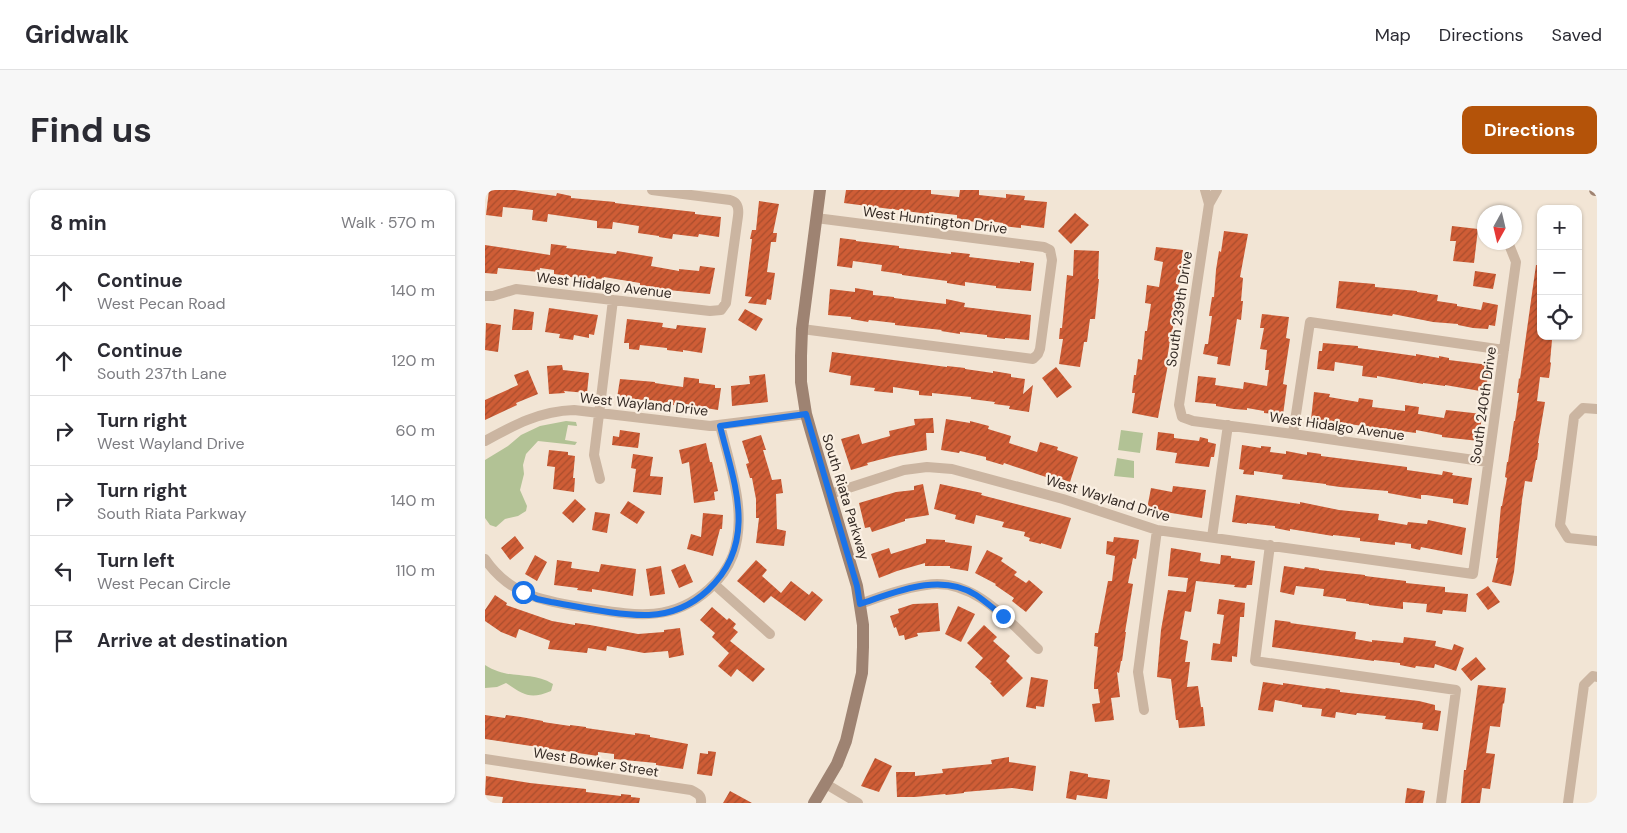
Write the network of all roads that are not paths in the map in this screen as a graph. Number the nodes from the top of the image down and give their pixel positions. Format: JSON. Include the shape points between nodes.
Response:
{"nodes":[{"id":1,"x":651,"y":190,"type":"edge"},
{"id":2,"x":820,"y":190,"type":"edge"},
{"id":3,"x":1205,"y":190,"type":"edge"},
{"id":4,"x":1217,"y":190,"type":"edge"},
{"id":5,"x":1209,"y":204,"type":"junction"},
{"id":6,"x":816,"y":218,"type":"junction"},
{"id":7,"x":1512,"y":250,"type":"edge"},
{"id":8,"x":485,"y":296,"type":"edge"},
{"id":9,"x":613,"y":300,"type":"junction"},
{"id":10,"x":802,"y":329,"type":"junction"},
{"id":11,"x":1504,"y":350,"type":"junction"},
{"id":12,"x":1597,"y":410,"type":"edge"},
{"id":13,"x":599,"y":413,"type":"junction"},
{"id":14,"x":806,"y":414,"type":"junction"},
{"id":15,"x":1182,"y":417,"type":"joint"},
{"id":16,"x":1228,"y":425,"type":"junction"},
{"id":17,"x":720,"y":426,"type":"junction"},
{"id":18,"x":1293,"y":434,"type":"junction"},
{"id":19,"x":485,"y":441,"type":"edge"},
{"id":20,"x":1488,"y":462,"type":"junction"},
{"id":21,"x":600,"y":479,"type":"dead end"},
{"id":22,"x":830,"y":494,"type":"junction"},
{"id":23,"x":1157,"y":530,"type":"junction"},
{"id":24,"x":1212,"y":537,"type":"junction"},
{"id":25,"x":1597,"y":542,"type":"edge"},
{"id":26,"x":1270,"y":545,"type":"junction"},
{"id":27,"x":485,"y":559,"type":"edge"},
{"id":28,"x":1473,"y":574,"type":"joint"},
{"id":29,"x":714,"y":584,"type":"junction"},
{"id":30,"x":860,"y":604,"type":"junction"},
{"id":31,"x":770,"y":634,"type":"dead end"},
{"id":32,"x":1038,"y":649,"type":"dead end"},
{"id":33,"x":1597,"y":677,"type":"edge"},
{"id":34,"x":1144,"y":710,"type":"dead end"},
{"id":35,"x":485,"y":759,"type":"edge"},
{"id":36,"x":826,"y":784,"type":"junction"},
{"id":37,"x":701,"y":800,"type":"edge"},
{"id":38,"x":814,"y":803,"type":"edge"},
{"id":39,"x":858,"y":803,"type":"edge"},
{"id":40,"x":1441,"y":803,"type":"edge"},
{"id":41,"x":1568,"y":803,"type":"edge"}],
"edges":[{"from":1,"to":9,"type":"street","name":"West Hidalgo Avenue","via":[[730,200],[736,204],[739,209],[726,303],[721,310],[710,311]]},
{"from":2,"to":6,"type":"street","name":"South Riata Parkway"},
{"from":3,"to":5,"type":"street","name":"South 239th Drive"},
{"from":4,"to":5,"type":"street","name":"South 239th Drive"},
{"from":5,"to":15,"type":"street","name":"South 239th Drive","via":[[1179,405]]},
{"from":6,"to":10,"type":"street","name":"South Riata Parkway"},
{"from":6,"to":10,"type":"street","name":"West Huntington Drive","via":[[1043,247],[1050,250],[1052,260],[1040,349],[1036,357],[1029,360]]},
{"from":7,"to":11,"type":"street","name":"South 240th Drive","via":[[1517,262]]},
{"from":8,"to":9,"type":"street","name":"West Hidalgo Avenue","via":[[516,289]]},
{"from":9,"to":13,"type":"street"},
{"from":10,"to":14,"type":"street","name":"South Riata Parkway","via":[[801,382]]},
{"from":11,"to":18,"type":"street","via":[[1310,322]]},
{"from":11,"to":20,"type":"street","name":"South 240th Drive"},
{"from":12,"to":25,"type":"street","via":[[1583,408],[1574,417],[1560,525],[1568,538]]},
{"from":13,"to":17,"type":"street","name":"West Wayland Drive"},
{"from":13,"to":19,"type":"street","name":"West Wayland Drive","via":[[574,410],[548,412]]},
{"from":13,"to":21,"type":"street","via":[[594,455]]},
{"from":14,"to":17,"type":"street","name":"West Wayland Drive"},
{"from":14,"to":22,"type":"street","name":"South Riata Parkway"},
{"from":15,"to":16,"type":"street","name":"West Hidalgo Avenue"},
{"from":16,"to":18,"type":"street","name":"West Hidalgo Avenue"},
{"from":16,"to":24,"type":"street"},
{"from":17,"to":29,"type":"street","via":[[740,520],[733,555]]},
{"from":18,"to":20,"type":"street","name":"West Hidalgo Avenue"},
{"from":20,"to":28,"type":"street","name":"South 240th Drive"},
{"from":22,"to":23,"type":"street","name":"West Wayland Drive","via":[[904,470],[927,467],[952,469],[1086,506]]},
{"from":22,"to":30,"type":"street","name":"South Riata Parkway"},
{"from":23,"to":24,"type":"street","name":"West Wayland Drive"},
{"from":23,"to":34,"type":"street","via":[[1138,672]]},
{"from":24,"to":26,"type":"street","name":"West Wayland Drive"},
{"from":26,"to":28,"type":"street","name":"West Wayland Drive"},
{"from":26,"to":40,"type":"street","via":[[1255,661],[1456,690]]},
{"from":27,"to":29,"type":"street","via":[[503,578],[537,599],[623,613],[650,615],[674,610],[694,601]]},
{"from":29,"to":31,"type":"street"},
{"from":30,"to":32,"type":"street","via":[[898,591],[943,584],[974,594]]},
{"from":30,"to":36,"type":"street","name":"South Riata Parkway","via":[[862,673],[846,741]]},
{"from":33,"to":41,"type":"street","via":[[1593,676],[1585,685]]},
{"from":35,"to":37,"type":"street","name":"West Bowker Street","via":[[691,790],[698,793]]},
{"from":36,"to":38,"type":"street","name":"South Riata Parkway"},
{"from":36,"to":39,"type":"street"}]}
